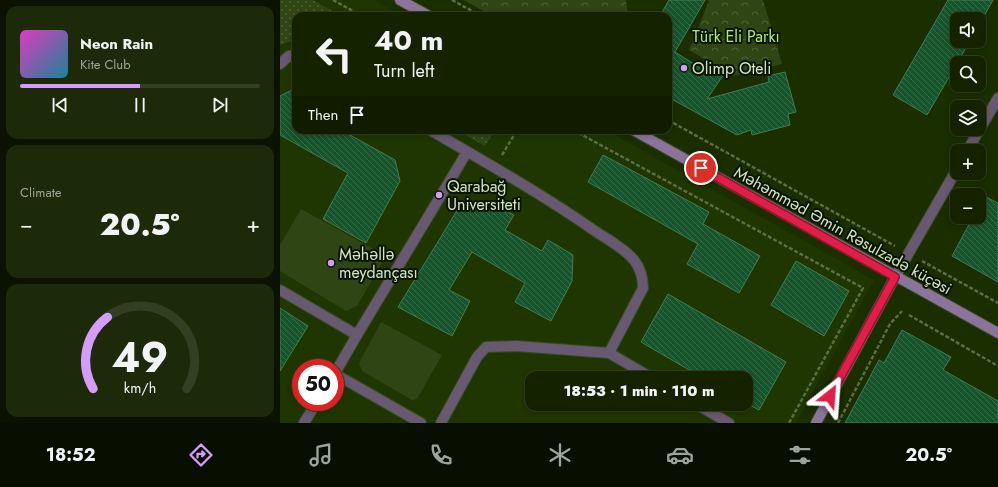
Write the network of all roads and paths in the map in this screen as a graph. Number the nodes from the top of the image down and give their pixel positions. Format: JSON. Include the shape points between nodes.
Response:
{"nodes":[{"id":1,"x":333,"y":0,"type":"edge"},
{"id":2,"x":400,"y":0,"type":"edge"},
{"id":3,"x":452,"y":0,"type":"edge"},
{"id":4,"x":355,"y":12,"type":"edge"},
{"id":5,"x":422,"y":12,"type":"edge"},
{"id":6,"x":474,"y":12,"type":"edge"},
{"id":7,"x":292,"y":56,"type":"edge"},
{"id":8,"x":280,"y":64,"type":"edge"},
{"id":9,"x":998,"y":98,"type":"edge"},
{"id":10,"x":672,"y":122,"type":"edge"},
{"id":11,"x":437,"y":134,"type":"edge"},
{"id":12,"x":515,"y":134,"type":"edge"},
{"id":13,"x":580,"y":134,"type":"edge"},
{"id":14,"x":639,"y":134,"type":"edge"},
{"id":15,"x":972,"y":144,"type":"edge"},
{"id":16,"x":467,"y":152,"type":"junction"},
{"id":17,"x":494,"y":168,"type":"junction"},
{"id":18,"x":951,"y":180,"type":"edge"},
{"id":19,"x":908,"y":253,"type":"junction"},
{"id":20,"x":895,"y":277,"type":"junction"},
{"id":21,"x":280,"y":290,"type":"edge"},
{"id":22,"x":998,"y":303,"type":"edge"},
{"id":23,"x":902,"y":311,"type":"dead end"},
{"id":24,"x":909,"y":315,"type":"dead end"},
{"id":25,"x":998,"y":333,"type":"edge"},
{"id":26,"x":357,"y":334,"type":"junction"},
{"id":27,"x":609,"y":353,"type":"junction"},
{"id":28,"x":343,"y":359,"type":"edge"},
{"id":29,"x":998,"y":366,"type":"edge"},
{"id":30,"x":640,"y":371,"type":"edge"},
{"id":31,"x":344,"y":379,"type":"edge"},
{"id":32,"x":311,"y":411,"type":"edge"},
{"id":33,"x":708,"y":411,"type":"edge"},
{"id":34,"x":304,"y":423,"type":"edge"},
{"id":35,"x":421,"y":423,"type":"edge"},
{"id":36,"x":441,"y":423,"type":"edge"},
{"id":37,"x":729,"y":423,"type":"edge"},
{"id":38,"x":789,"y":423,"type":"edge"},
{"id":39,"x":816,"y":423,"type":"edge"},
{"id":40,"x":838,"y":423,"type":"edge"}],
"edges":[{"from":1,"to":4,"type":"path"},
{"from":2,"to":5,"type":"main road"},
{"from":3,"to":6,"type":"path"},
{"from":7,"to":8,"type":"street"},
{"from":9,"to":15,"type":"street"},
{"from":10,"to":19,"type":"path"},
{"from":11,"to":16,"type":"street"},
{"from":12,"to":17,"type":"path"},
{"from":13,"to":38,"type":"path","via":[[863,288]]},
{"from":14,"to":20,"type":"main road","name":"Məhəmməd Əmin Rəsulzadə küçəsi"},
{"from":16,"to":17,"type":"street"},
{"from":16,"to":26,"type":"street"},
{"from":17,"to":27,"type":"street","via":[[569,213],[634,259],[643,277],[643,288]]},
{"from":18,"to":19,"type":"street"},
{"from":19,"to":20,"type":"street"},
{"from":19,"to":22,"type":"path"},
{"from":20,"to":25,"type":"main road","name":"Məhəmməd Əmin Rəsulzadə küçəsi"},
{"from":20,"to":39,"type":"main road"},
{"from":21,"to":26,"type":"street"},
{"from":23,"to":40,"type":"path","via":[[890,324]]},
{"from":24,"to":29,"type":"path"},
{"from":26,"to":28,"type":"street"},
{"from":27,"to":30,"type":"street"},
{"from":27,"to":36,"type":"street","via":[[516,346],[486,347],[477,357]]},
{"from":31,"to":35,"type":"street"},
{"from":32,"to":34,"type":"street"},
{"from":33,"to":37,"type":"street"}]}
